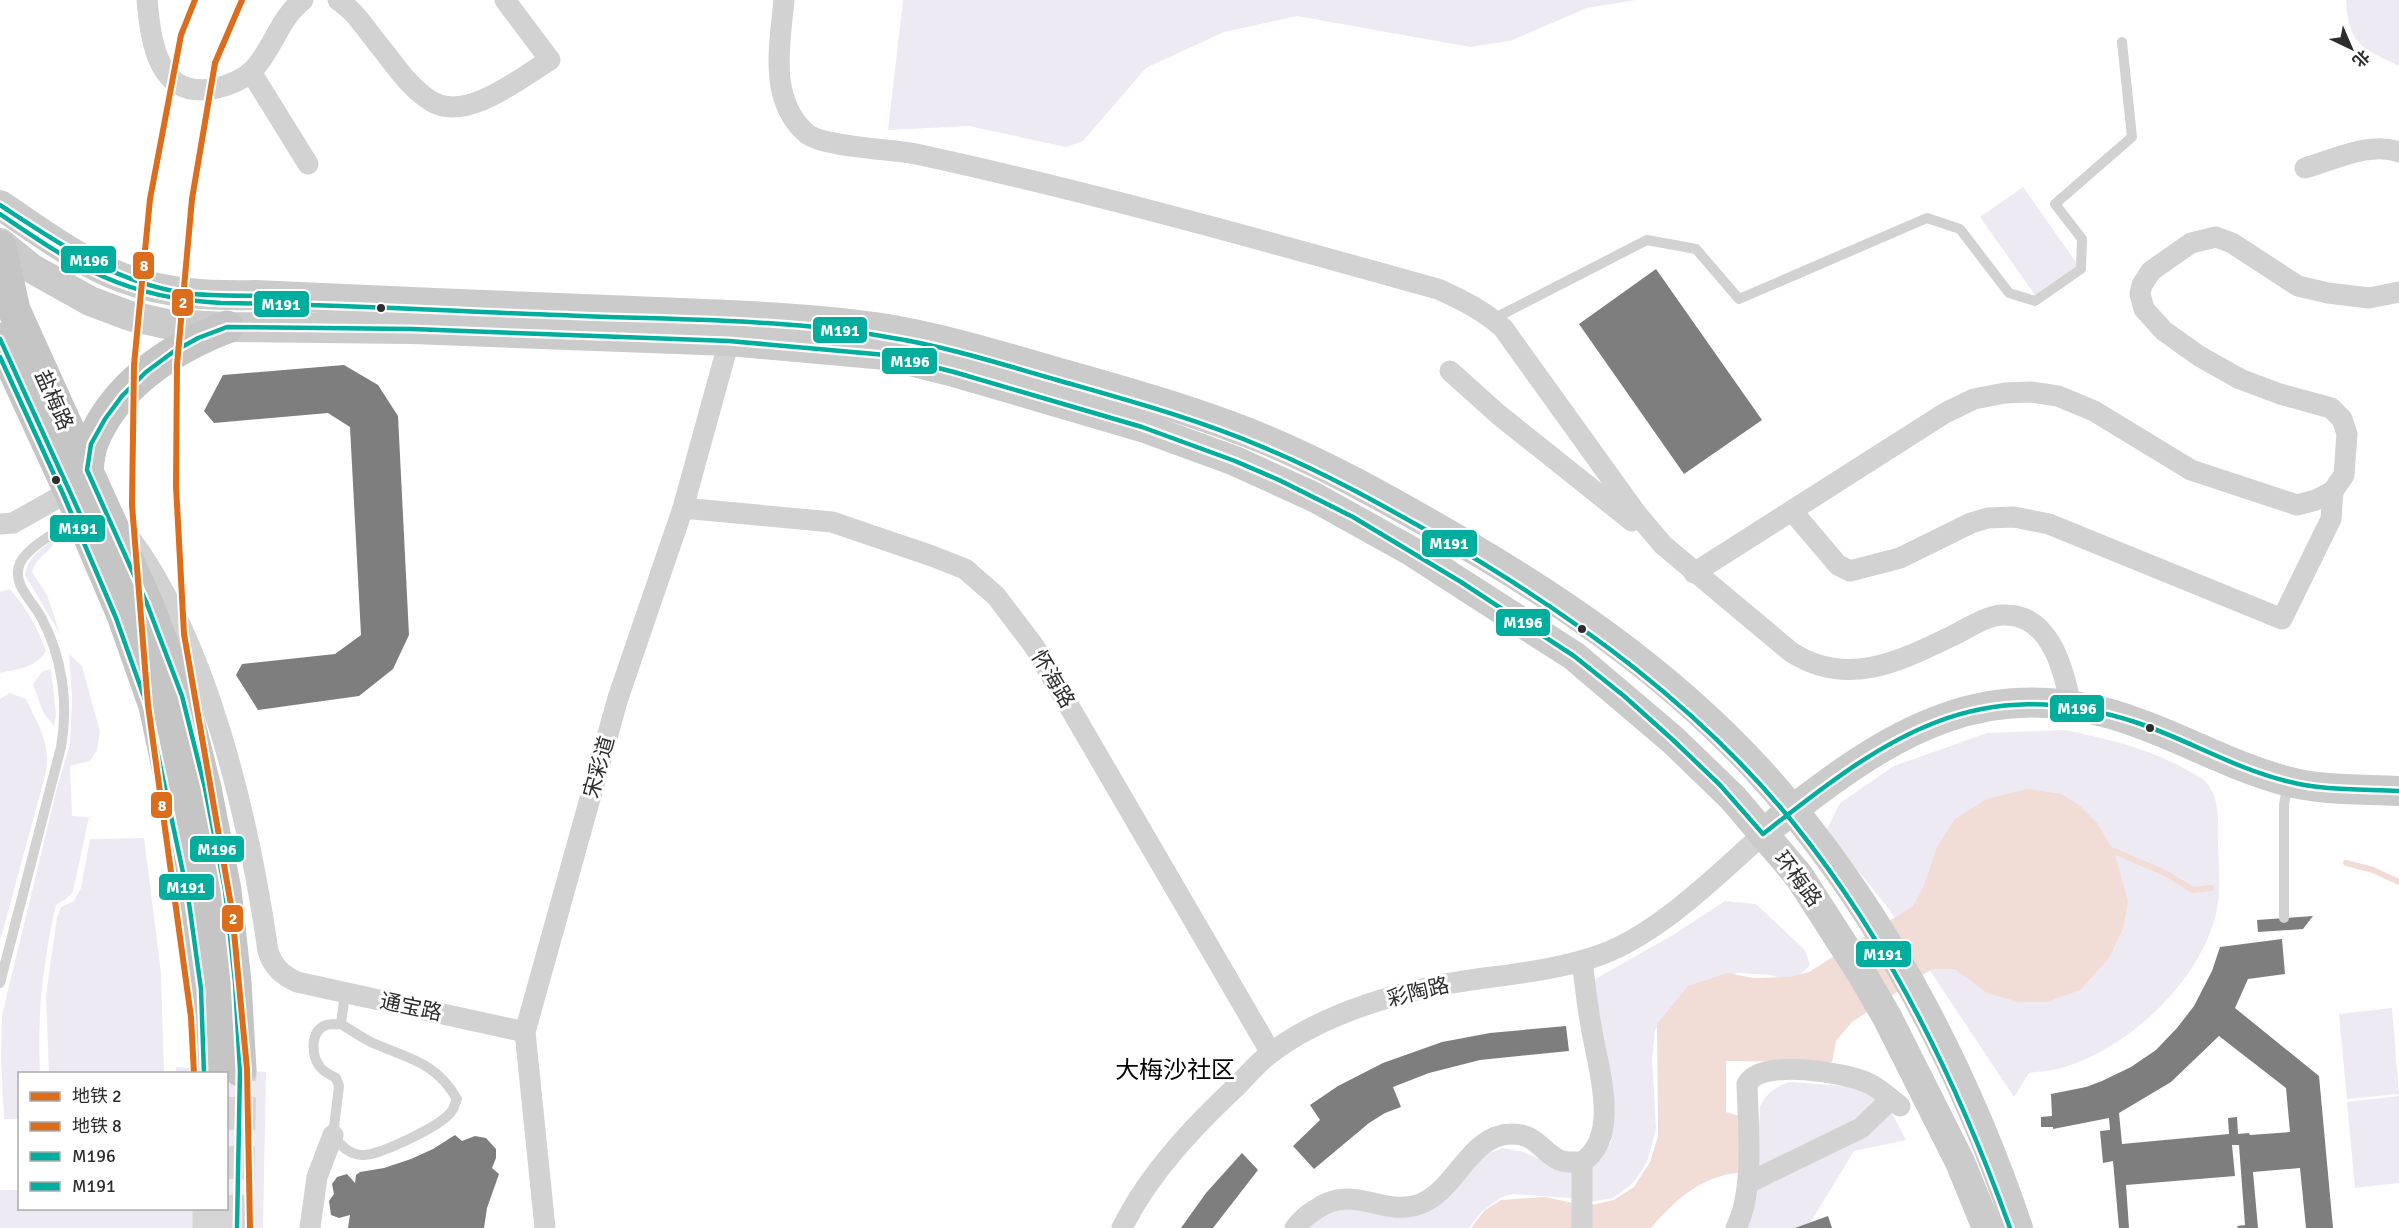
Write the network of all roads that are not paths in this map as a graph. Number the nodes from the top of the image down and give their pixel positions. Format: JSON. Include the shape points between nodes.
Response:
{"nodes":[{"id":1,"x":147,"y":0,"type":"edge"},
{"id":2,"x":303,"y":0,"type":"edge"},
{"id":3,"x":338,"y":0,"type":"edge"},
{"id":4,"x":505,"y":0,"type":"edge"},
{"id":5,"x":784,"y":0,"type":"edge"},
{"id":6,"x":2122,"y":42,"type":"dead end"},
{"id":7,"x":251,"y":72,"type":"junction"},
{"id":8,"x":2399,"y":152,"type":"edge"},
{"id":9,"x":308,"y":164,"type":"dead end"},
{"id":10,"x":2305,"y":168,"type":"dead end"},
{"id":11,"x":0,"y":205,"type":"edge"},
{"id":12,"x":0,"y":245,"type":"edge"},
{"id":13,"x":2399,"y":292,"type":"edge"},
{"id":14,"x":1493,"y":319,"type":"junction"},
{"id":15,"x":227,"y":327,"type":"junction"},
{"id":16,"x":732,"y":328,"type":"junction"},
{"id":17,"x":0,"y":339,"type":"edge"},
{"id":18,"x":1450,"y":370,"type":"dead end"},
{"id":19,"x":2333,"y":491,"type":"junction"},
{"id":20,"x":84,"y":494,"type":"junction"},
{"id":21,"x":683,"y":508,"type":"junction"},
{"id":22,"x":1792,"y":511,"type":"junction"},
{"id":23,"x":0,"y":524,"type":"edge"},
{"id":24,"x":1664,"y":545,"type":"junction"},
{"id":25,"x":1694,"y":573,"type":"junction"},
{"id":26,"x":2071,"y":706,"type":"junction"},
{"id":27,"x":2288,"y":782,"type":"junction"},
{"id":28,"x":2399,"y":791,"type":"edge"},
{"id":29,"x":1793,"y":810,"type":"junction"},
{"id":30,"x":1763,"y":834,"type":"junction"},
{"id":31,"x":2284,"y":918,"type":"dead end"},
{"id":32,"x":1581,"y":961,"type":"junction"},
{"id":33,"x":0,"y":983,"type":"edge"},
{"id":34,"x":345,"y":993,"type":"junction"},
{"id":35,"x":341,"y":1024,"type":"junction"},
{"id":36,"x":525,"y":1032,"type":"junction"},
{"id":37,"x":1271,"y":1053,"type":"junction"},
{"id":38,"x":226,"y":1070,"type":"tunnel mouth"},
{"id":39,"x":333,"y":1135,"type":"junction"},
{"id":40,"x":1582,"y":1162,"type":"junction"},
{"id":41,"x":1748,"y":1182,"type":"junction"},
{"id":42,"x":310,"y":1228,"type":"edge"},
{"id":43,"x":545,"y":1228,"type":"edge"},
{"id":44,"x":1122,"y":1228,"type":"edge"},
{"id":45,"x":1295,"y":1228,"type":"edge"},
{"id":46,"x":1582,"y":1228,"type":"edge"},
{"id":47,"x":1736,"y":1228,"type":"edge"},
{"id":48,"x":1987,"y":1228,"type":"edge"},
{"id":49,"x":2018,"y":1228,"type":"edge"}],
"edges":[{"from":1,"to":7,"type":"street","via":[[150,39],[163,69],[179,86],[205,91],[228,86]]},
{"from":2,"to":7,"type":"street","via":[[293,8]]},
{"from":3,"to":4,"type":"street","via":[[414,88],[431,102],[454,108],[482,100],[550,60]]},
{"from":5,"to":14,"type":"street","via":[[777,68],[796,123],[808,135],[914,154],[1188,219],[1438,289]]},
{"from":6,"to":14,"type":"lane","via":[[2133,137],[2055,204],[2082,239],[2081,269],[2035,301],[2009,293],[1960,229],[1927,218],[1739,299],[1696,249],[1647,240]]},
{"from":7,"to":9,"type":"street"},
{"from":8,"to":10,"type":"street","via":[[2365,151]]},
{"from":11,"to":16,"type":"main road","name":"环梅路","via":[[99,267],[143,284],[184,293]]},
{"from":12,"to":15,"type":"main road","name":"环梅路","via":[[31,268],[90,301],[130,316],[167,324]]},
{"from":12,"to":20,"type":"main road","name":"盐梅路","via":[[14,310]]},
{"from":13,"to":19,"type":"street","via":[[2369,298],[2298,286],[2232,243],[2216,237],[2191,243],[2151,271],[2142,285],[2144,309],[2164,331],[2199,356],[2240,379],[2331,408],[2342,419],[2347,434],[2344,475]]},
{"from":14,"to":24,"type":"street","via":[[1636,513]]},
{"from":15,"to":16,"type":"main road","name":"环梅路"},
{"from":15,"to":20,"type":"main road","via":[[173,352],[122,396],[91,444]]},
{"from":16,"to":21,"type":"street","name":"宋彩道"},
{"from":16,"to":29,"type":"main road","name":"环梅路","via":[[799,318],[889,329],[959,345],[1170,406],[1309,459],[1485,555],[1605,633],[1707,720]]},
{"from":16,"to":30,"type":"main road","name":"环梅路","via":[[914,361],[1142,427],[1279,480],[1411,551],[1574,656],[1673,740],[1733,798]]},
{"from":17,"to":20,"type":"main road","name":"盐梅路"},
{"from":18,"to":24,"type":"street","via":[[1499,415]]},
{"from":19,"to":22,"type":"street","via":[[2297,505],[2245,489],[2191,470],[2094,411],[2058,396],[2031,392],[1974,399],[1945,413]]},
{"from":19,"to":22,"type":"street","via":[[2331,519],[2282,619],[2049,525],[2014,518],[1988,518],[1971,523],[1900,558],[1850,571],[1838,565]]},
{"from":20,"to":23,"type":"street","via":[[14,523]]},
{"from":20,"to":33,"type":"lane","via":[[28,553],[18,573],[20,584],[41,616],[56,657],[66,721]]},
{"from":20,"to":34,"type":"street","name":"通宝路","via":[[146,559],[168,596],[206,687],[233,779],[272,961],[279,971],[297,982]]},
{"from":20,"to":38,"type":"main road","name":"盐梅路","via":[[147,604],[182,696],[205,788],[225,890],[235,982]]},
{"from":21,"to":36,"type":"street","name":"宋彩道","via":[[618,698]]},
{"from":21,"to":37,"type":"street","name":"怀海路","via":[[832,522],[965,569],[996,596],[1034,646]]},
{"from":22,"to":25,"type":"street"},
{"from":24,"to":25,"type":"street"},
{"from":25,"to":26,"type":"street","via":[[1791,652],[1828,668],[1872,668],[1898,662],[1992,617],[2026,620],[2043,633],[2056,653]]},
{"from":26,"to":27,"type":"main road","via":[[2138,723],[2215,757]]},
{"from":26,"to":29,"type":"main road","via":[[1997,704],[1949,716],[1864,757]]},
{"from":27,"to":28,"type":"main road"},
{"from":27,"to":31,"type":"lane","via":[[2284,805]]},
{"from":29,"to":30,"type":"main road"},
{"from":29,"to":49,"type":"main road","name":"环梅路","via":[[1873,923],[1917,998],[1983,1135]]},
{"from":30,"to":32,"type":"street","name":"彩陶路","via":[[1654,925],[1620,946]]},
{"from":30,"to":48,"type":"main road","name":"环梅路","via":[[1799,876],[1887,1017],[1960,1162]]},
{"from":32,"to":37,"type":"street","name":"彩陶路","via":[[1382,1000],[1317,1026]]},
{"from":32,"to":40,"type":"street","via":[[1602,1076],[1604,1117],[1601,1140]]},
{"from":34,"to":35,"type":"lane"},
{"from":34,"to":36,"type":"street","name":"通宝路"},
{"from":35,"to":39,"type":"lane","via":[[326,1025],[316,1033],[313,1044],[318,1066],[336,1078],[339,1086]]},
{"from":35,"to":39,"type":"lane","via":[[370,1042],[437,1072],[457,1099],[451,1113],[390,1148],[362,1155],[343,1149]]},
{"from":36,"to":43,"type":"street","name":"宋彩道"},
{"from":37,"to":44,"type":"street","name":"彩陶路","via":[[1193,1129],[1159,1170]]},
{"from":39,"to":42,"type":"street","via":[[317,1177]]},
{"from":40,"to":45,"type":"street","via":[[1559,1159],[1533,1139],[1512,1134],[1492,1138],[1475,1151],[1443,1189],[1420,1204],[1395,1208],[1352,1197],[1327,1201]]},
{"from":40,"to":46,"type":"street"},
{"from":41,"to":41,"type":"street","via":[[1747,1084],[1759,1072],[1822,1071],[1850,1076],[1871,1084],[1895,1102],[1861,1128]]},
{"from":41,"to":47,"type":"street"}]}
